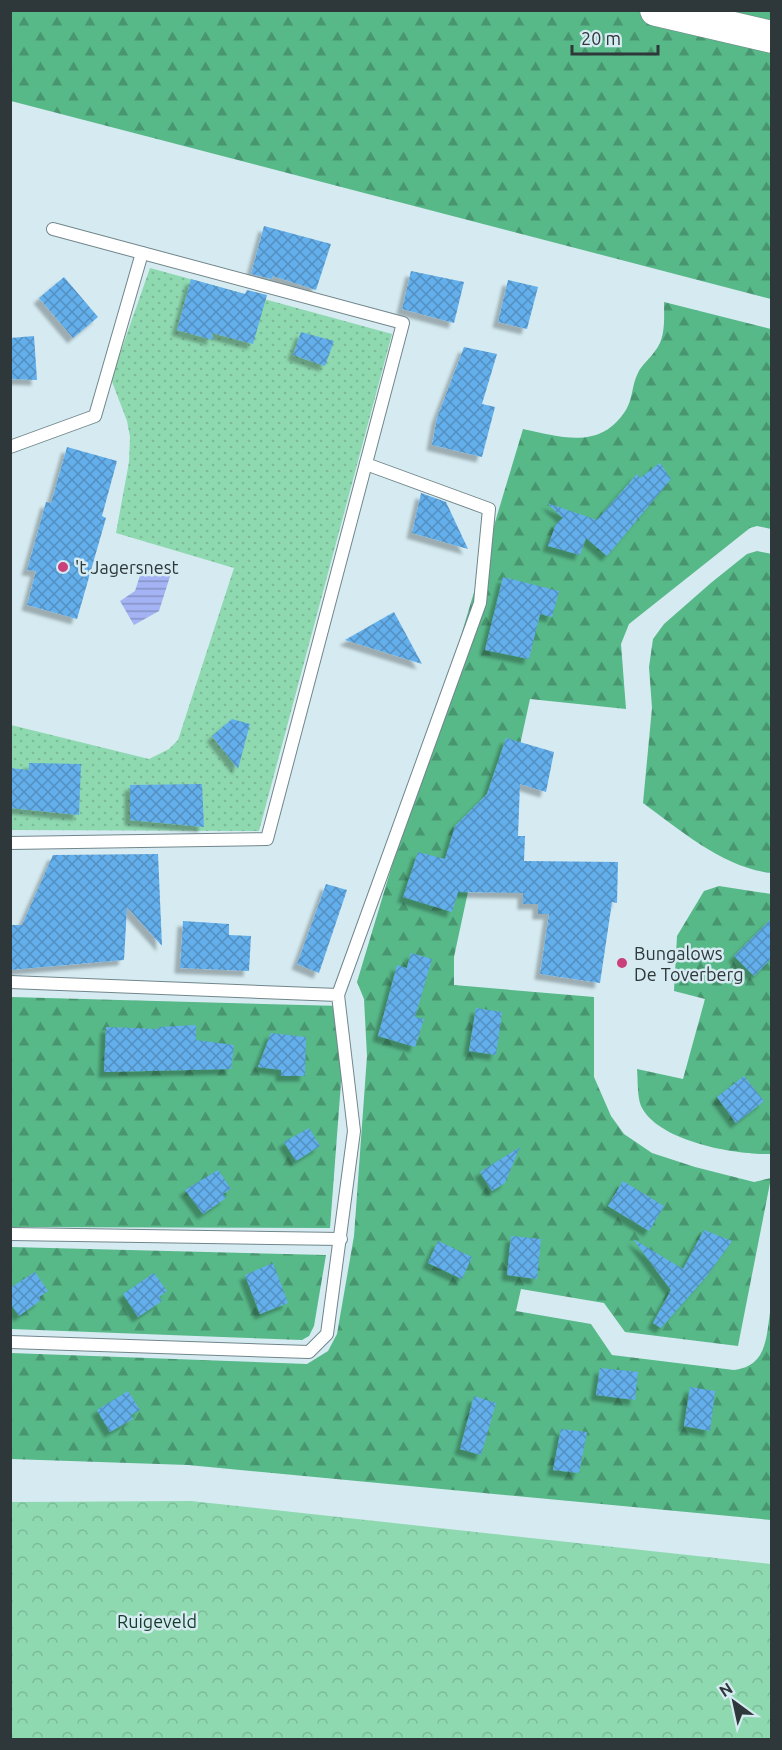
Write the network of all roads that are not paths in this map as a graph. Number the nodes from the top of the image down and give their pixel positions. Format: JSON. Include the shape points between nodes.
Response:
{"nodes":[{"id":1,"x":656,"y":10,"type":"edge"},
{"id":2,"x":771,"y":37,"type":"edge"},
{"id":3,"x":53,"y":229,"type":"dead end"},
{"id":4,"x":142,"y":253,"type":"junction"},
{"id":5,"x":10,"y":447,"type":"edge"},
{"id":6,"x":366,"y":464,"type":"junction"},
{"id":7,"x":10,"y":843,"type":"edge"},
{"id":8,"x":10,"y":982,"type":"edge"},
{"id":9,"x":338,"y":995,"type":"junction"},
{"id":10,"x":10,"y":1234,"type":"edge"},
{"id":11,"x":341,"y":1239,"type":"junction"},
{"id":12,"x":10,"y":1342,"type":"edge"}],
"edges":[{"from":1,"to":2,"type":"street"},
{"from":3,"to":4,"type":"lane"},
{"from":4,"to":5,"type":"lane","via":[[95,416]]},
{"from":4,"to":6,"type":"lane","via":[[403,323]]},
{"from":6,"to":7,"type":"lane","via":[[267,839]]},
{"from":6,"to":9,"type":"lane","via":[[489,509],[480,603]]},
{"from":8,"to":9,"type":"lane"},
{"from":9,"to":11,"type":"lane","via":[[354,1131]]},
{"from":10,"to":11,"type":"lane"},
{"from":11,"to":12,"type":"lane","via":[[327,1334],[309,1352]]}]}
